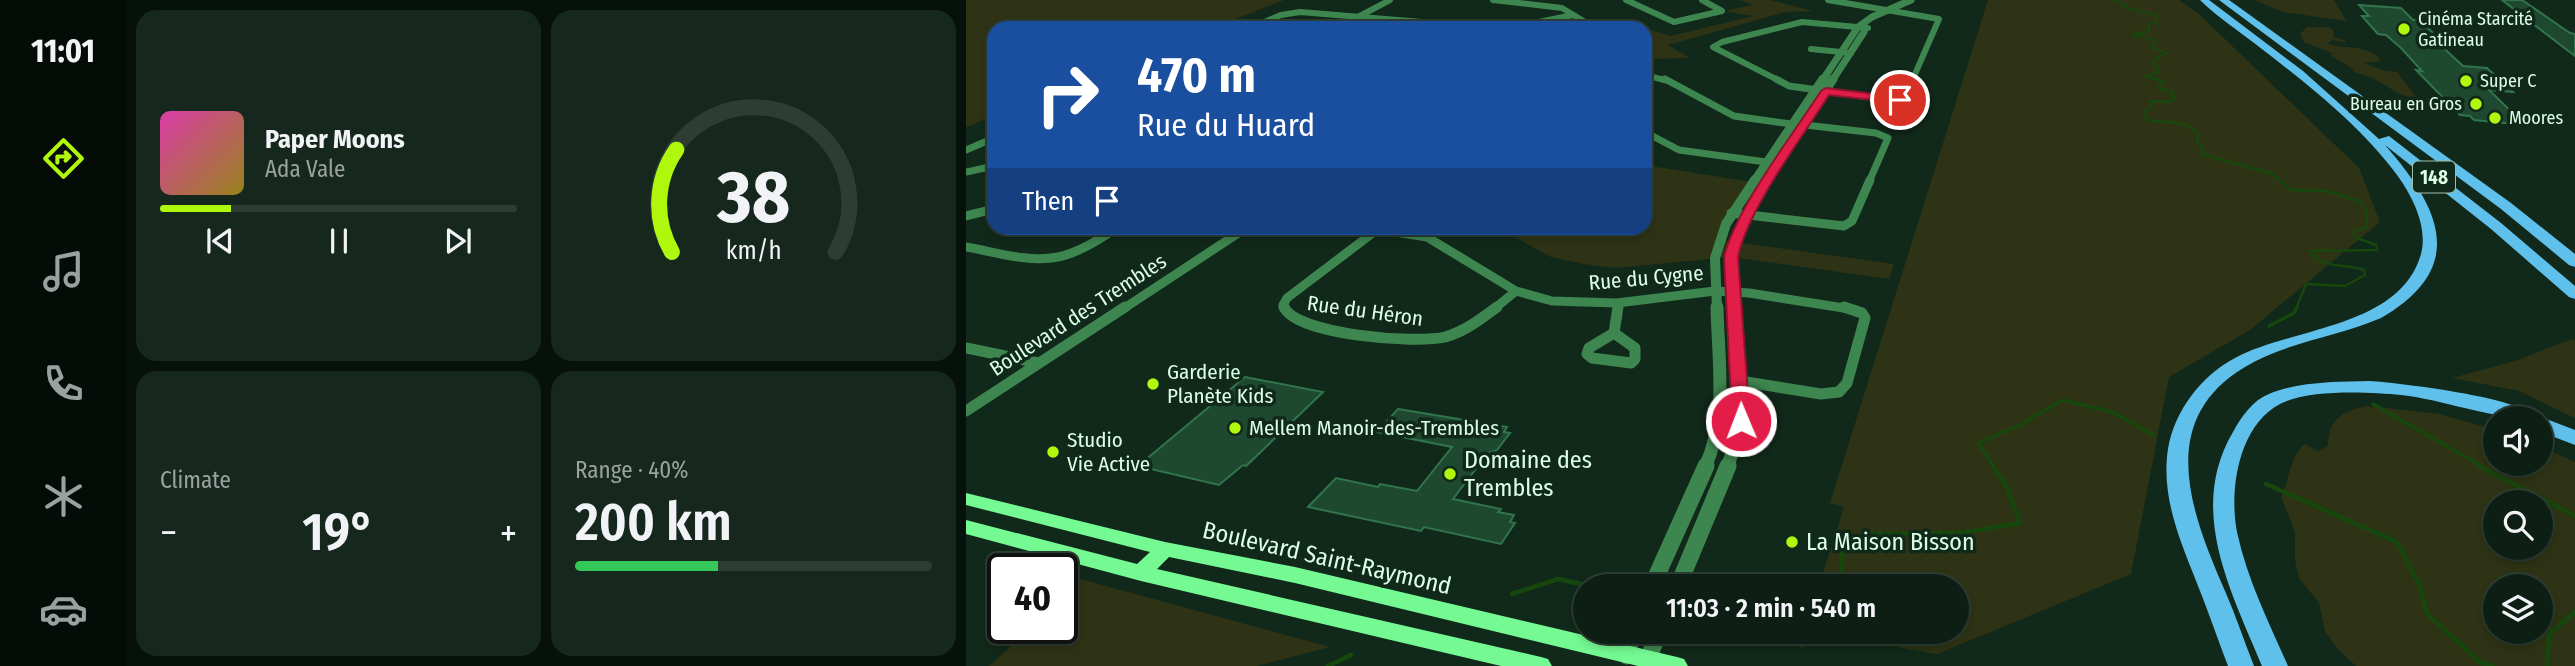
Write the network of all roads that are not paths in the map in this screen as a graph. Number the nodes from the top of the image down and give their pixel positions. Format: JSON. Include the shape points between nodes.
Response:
{"nodes":[{"id":1,"x":1390,"y":0,"type":"edge"},
{"id":2,"x":1493,"y":0,"type":"edge"},
{"id":3,"x":1626,"y":0,"type":"edge"},
{"id":4,"x":1702,"y":0,"type":"edge"},
{"id":5,"x":1828,"y":0,"type":"edge"},
{"id":6,"x":2204,"y":0,"type":"edge"},
{"id":7,"x":2223,"y":0,"type":"edge"},
{"id":8,"x":1915,"y":1,"type":"edge"},
{"id":9,"x":1892,"y":10,"type":"junction"},
{"id":10,"x":1573,"y":15,"type":"junction"},
{"id":11,"x":1357,"y":16,"type":"junction"},
{"id":12,"x":1269,"y":21,"type":"edge"},
{"id":13,"x":1349,"y":21,"type":"edge"},
{"id":14,"x":1414,"y":21,"type":"edge"},
{"id":15,"x":1544,"y":21,"type":"edge"},
{"id":16,"x":1583,"y":21,"type":"edge"},
{"id":17,"x":1858,"y":27,"type":"junction"},
{"id":18,"x":1868,"y":27,"type":"junction"},
{"id":19,"x":2264,"y":46,"type":"junction"},
{"id":20,"x":2287,"y":47,"type":"junction"},
{"id":21,"x":1811,"y":49,"type":"dead end"},
{"id":22,"x":1840,"y":52,"type":"junction"},
{"id":23,"x":1851,"y":53,"type":"junction"},
{"id":24,"x":2289,"y":66,"type":"junction"},
{"id":25,"x":1652,"y":76,"type":"edge"},
{"id":26,"x":1816,"y":90,"type":"junction"},
{"id":27,"x":1826,"y":91,"type":"junction"},
{"id":28,"x":1791,"y":124,"type":"junction"},
{"id":29,"x":1805,"y":125,"type":"junction"},
{"id":30,"x":1652,"y":136,"type":"edge"},
{"id":31,"x":987,"y":141,"type":"edge"},
{"id":32,"x":966,"y":150,"type":"edge"},
{"id":33,"x":1766,"y":162,"type":"junction"},
{"id":34,"x":1779,"y":163,"type":"junction"},
{"id":35,"x":987,"y":168,"type":"edge"},
{"id":36,"x":966,"y":172,"type":"edge"},
{"id":37,"x":987,"y":211,"type":"edge"},
{"id":38,"x":1731,"y":213,"type":"junction"},
{"id":39,"x":1747,"y":215,"type":"junction"},
{"id":40,"x":966,"y":216,"type":"edge"},
{"id":41,"x":1104,"y":235,"type":"edge"},
{"id":42,"x":1235,"y":235,"type":"edge"},
{"id":43,"x":1365,"y":235,"type":"edge"},
{"id":44,"x":1415,"y":235,"type":"edge"},
{"id":45,"x":966,"y":247,"type":"edge"},
{"id":46,"x":2575,"y":261,"type":"edge"},
{"id":47,"x":1516,"y":290,"type":"junction"},
{"id":48,"x":1715,"y":291,"type":"junction"},
{"id":49,"x":1732,"y":292,"type":"junction"},
{"id":50,"x":2575,"y":294,"type":"edge"},
{"id":51,"x":1617,"y":303,"type":"junction"},
{"id":52,"x":1614,"y":333,"type":"dead end"},
{"id":53,"x":966,"y":348,"type":"edge"},
{"id":54,"x":1039,"y":363,"type":"junction"},
{"id":55,"x":1740,"y":381,"type":"junction"},
{"id":56,"x":2483,"y":406,"type":"edge"},
{"id":57,"x":966,"y":411,"type":"edge"},
{"id":58,"x":2553,"y":429,"type":"edge"},
{"id":59,"x":2575,"y":438,"type":"edge"},
{"id":60,"x":966,"y":499,"type":"edge"},
{"id":61,"x":966,"y":527,"type":"edge"},
{"id":62,"x":1165,"y":549,"type":"junction"},
{"id":63,"x":1141,"y":573,"type":"junction"},
{"id":64,"x":1657,"y":574,"type":"edge"},
{"id":65,"x":1683,"y":574,"type":"edge"},
{"id":66,"x":1634,"y":644,"type":"edge"},
{"id":67,"x":1650,"y":644,"type":"edge"},
{"id":68,"x":1636,"y":662,"type":"edge"},
{"id":69,"x":1541,"y":666,"type":"edge"},
{"id":70,"x":1677,"y":666,"type":"edge"},
{"id":71,"x":2241,"y":666,"type":"edge"},
{"id":72,"x":2275,"y":666,"type":"edge"}],
"edges":[{"from":1,"to":11,"type":"street"},
{"from":2,"to":10,"type":"street","via":[[1550,5]]},
{"from":3,"to":4,"type":"street","via":[[1674,22],[1722,10]]},
{"from":5,"to":9,"type":"street"},
{"from":6,"to":19,"type":"highway","number":"148"},
{"from":7,"to":20,"type":"highway","number":"148"},
{"from":8,"to":9,"type":"street"},
{"from":9,"to":17,"type":"street"},
{"from":9,"to":18,"type":"street"},
{"from":9,"to":27,"type":"street","via":[[1940,21],[1907,96],[1891,100]]},
{"from":10,"to":15,"type":"street"},
{"from":10,"to":16,"type":"street"},
{"from":11,"to":12,"type":"street","via":[[1293,12]]},
{"from":11,"to":13,"type":"street"},
{"from":11,"to":14,"type":"street"},
{"from":17,"to":18,"type":"street"},
{"from":17,"to":22,"type":"street"},
{"from":17,"to":26,"type":"street","via":[[1802,22],[1713,46],[1788,86]]},
{"from":18,"to":23,"type":"street"},
{"from":19,"to":20,"type":"highway"},
{"from":19,"to":24,"type":"highway","number":"148"},
{"from":20,"to":46,"type":"highway","number":"148"},
{"from":21,"to":22,"type":"street"},
{"from":22,"to":23,"type":"street"},
{"from":22,"to":26,"type":"street"},
{"from":23,"to":27,"type":"street"},
{"from":24,"to":50,"type":"highway","number":"148","via":[[2496,226]]},
{"from":24,"to":71,"type":"highway","via":[[2385,149],[2421,202],[2431,247],[2413,286],[2393,303],[2355,323],[2240,362],[2207,387],[2189,416],[2178,448],[2177,491],[2188,537]]},
{"from":25,"to":28,"type":"street","via":[[1728,114]]},
{"from":26,"to":27,"type":"street"},
{"from":26,"to":28,"type":"street"},
{"from":27,"to":29,"type":"street"},
{"from":28,"to":29,"type":"street"},
{"from":28,"to":33,"type":"street"},
{"from":29,"to":34,"type":"street"},
{"from":29,"to":39,"type":"street","via":[[1888,138],[1852,220],[1832,226]]},
{"from":30,"to":33,"type":"street","via":[[1679,150]]},
{"from":31,"to":32,"type":"street"},
{"from":33,"to":34,"type":"street"},
{"from":33,"to":38,"type":"street"},
{"from":34,"to":39,"type":"street"},
{"from":35,"to":36,"type":"street"},
{"from":37,"to":40,"type":"street"},
{"from":38,"to":39,"type":"street"},
{"from":38,"to":48,"type":"street","via":[[1715,258]]},
{"from":39,"to":49,"type":"street","via":[[1731,257]]},
{"from":41,"to":45,"type":"street","via":[[1054,258]]},
{"from":42,"to":54,"type":"street","name":"Boulevard des Trembles"},
{"from":43,"to":47,"type":"street","name":"Rue du Héron","via":[[1287,298],[1285,313],[1307,324],[1429,341],[1465,328]]},
{"from":44,"to":47,"type":"street","name":"Rue du Cygne","via":[[1427,237]]},
{"from":47,"to":51,"type":"street","name":"Rue du Cygne","via":[[1552,301]]},
{"from":48,"to":49,"type":"street","name":"Rue du Cygne"},
{"from":48,"to":51,"type":"street","name":"Rue du Cygne"},
{"from":48,"to":64,"type":"street","via":[[1720,400],[1712,453]]},
{"from":49,"to":55,"type":"street"},
{"from":49,"to":55,"type":"street","name":"Rue du Cygne","via":[[1846,307],[1865,318],[1847,383],[1839,392],[1821,394]]},
{"from":51,"to":52,"type":"street"},
{"from":53,"to":54,"type":"street"},
{"from":54,"to":57,"type":"street","name":"Boulevard des Trembles"},
{"from":55,"to":65,"type":"street","via":[[1737,443]]},
{"from":56,"to":72,"type":"highway","via":[[2438,394],[2361,387],[2296,392],[2273,400],[2247,424],[2225,476],[2222,512],[2238,575]]},
{"from":58,"to":59,"type":"highway"},
{"from":60,"to":62,"type":"main road","name":"Boulevard Saint-Raymond"},
{"from":61,"to":63,"type":"main road"},
{"from":62,"to":63,"type":"main road"},
{"from":62,"to":68,"type":"main road","name":"Boulevard Saint-Raymond","via":[[1295,575]]},
{"from":63,"to":69,"type":"main road"},
{"from":66,"to":68,"type":"street"},
{"from":67,"to":68,"type":"street"},
{"from":68,"to":70,"type":"main road","name":"Boulevard Saint-Raymond"}]}
